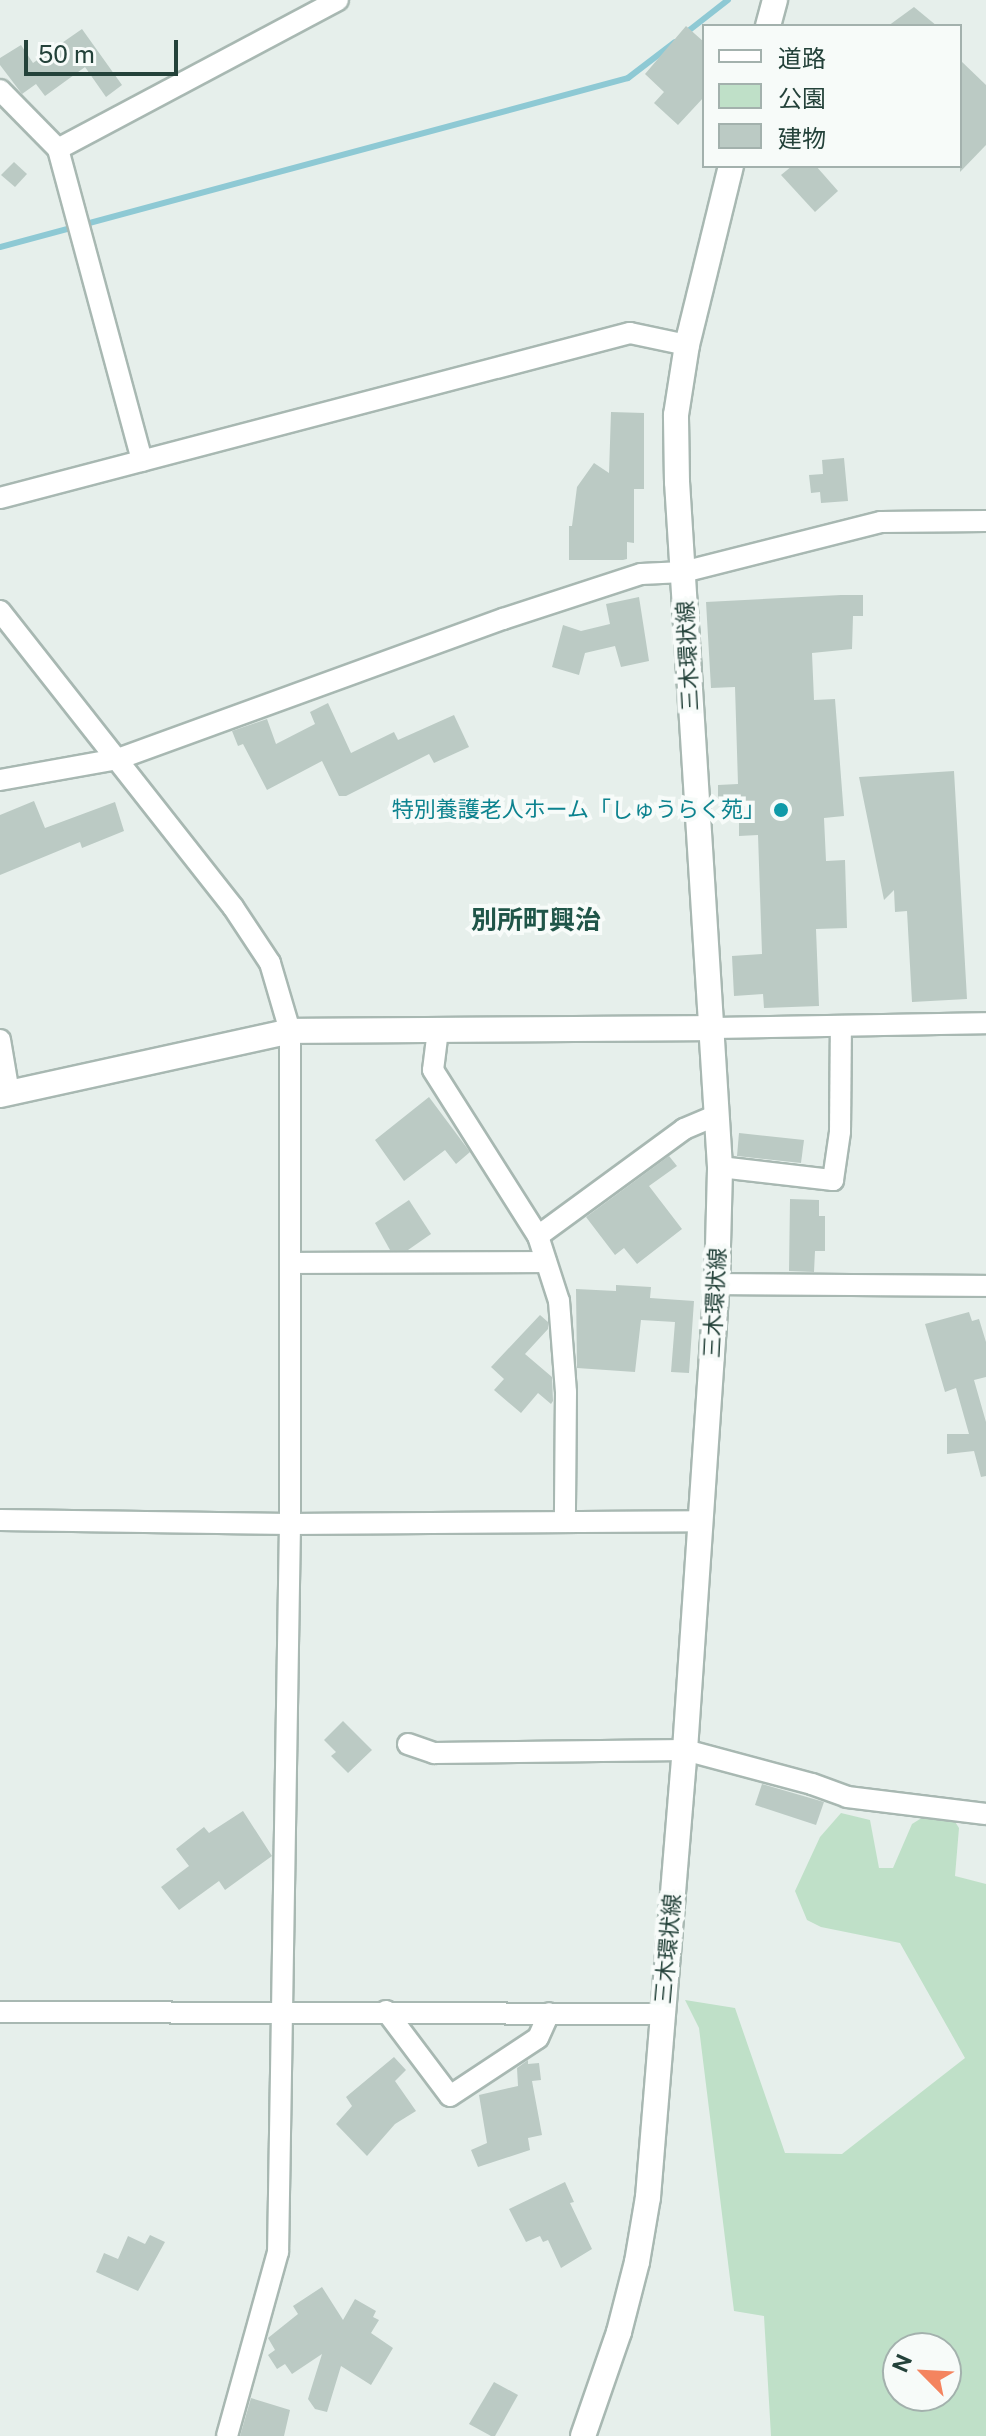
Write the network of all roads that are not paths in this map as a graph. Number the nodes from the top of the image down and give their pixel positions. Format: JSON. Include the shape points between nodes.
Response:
{"nodes":[{"id":1,"x":338,"y":0,"type":"edge"},
{"id":2,"x":775,"y":0,"type":"edge"},
{"id":3,"x":769,"y":24,"type":"edge"},
{"id":4,"x":0,"y":90,"type":"edge"},
{"id":5,"x":58,"y":149,"type":"junction"},
{"id":6,"x":731,"y":168,"type":"edge"},
{"id":7,"x":687,"y":345,"type":"junction"},
{"id":8,"x":142,"y":461,"type":"junction"},
{"id":9,"x":0,"y":498,"type":"edge"},
{"id":10,"x":986,"y":521,"type":"edge"},
{"id":11,"x":683,"y":572,"type":"junction"},
{"id":12,"x":0,"y":611,"type":"edge"},
{"id":13,"x":118,"y":759,"type":"junction"},
{"id":14,"x":0,"y":780,"type":"edge"},
{"id":15,"x":986,"y":1023,"type":"edge"},
{"id":16,"x":841,"y":1026,"type":"junction"},
{"id":17,"x":710,"y":1028,"type":"junction"},
{"id":18,"x":438,"y":1030,"type":"junction"},
{"id":19,"x":290,"y":1031,"type":"junction"},
{"id":20,"x":0,"y":1040,"type":"edge"},
{"id":21,"x":4,"y":1094,"type":"edge"},
{"id":22,"x":717,"y":1115,"type":"junction"},
{"id":23,"x":720,"y":1167,"type":"junction"},
{"id":24,"x":538,"y":1236,"type":"junction"},
{"id":25,"x":546,"y":1262,"type":"junction"},
{"id":26,"x":290,"y":1263,"type":"junction"},
{"id":27,"x":717,"y":1284,"type":"junction"},
{"id":28,"x":986,"y":1286,"type":"edge"},
{"id":29,"x":565,"y":1519,"type":"junction"},
{"id":30,"x":0,"y":1520,"type":"edge"},
{"id":31,"x":701,"y":1521,"type":"junction"},
{"id":32,"x":290,"y":1524,"type":"junction"},
{"id":33,"x":408,"y":1744,"type":"dead end"},
{"id":34,"x":685,"y":1750,"type":"junction"},
{"id":35,"x":986,"y":1814,"type":"edge"},
{"id":36,"x":285,"y":2010,"type":"junction"},
{"id":37,"x":386,"y":2011,"type":"junction"},
{"id":38,"x":0,"y":2012,"type":"edge"},
{"id":39,"x":549,"y":2013,"type":"junction"},
{"id":40,"x":663,"y":2014,"type":"junction"},
{"id":41,"x":227,"y":2436,"type":"edge"},
{"id":42,"x":583,"y":2436,"type":"edge"}],
"edges":[{"from":1,"to":5,"type":"street"},
{"from":2,"to":3,"type":"main road"},
{"from":4,"to":5,"type":"street"},
{"from":5,"to":8,"type":"street"},
{"from":6,"to":7,"type":"main road","name":"三木環状線"},
{"from":7,"to":8,"type":"street","via":[[630,333]]},
{"from":7,"to":11,"type":"main road","name":"三木環状線","via":[[676,415]]},
{"from":8,"to":9,"type":"street"},
{"from":10,"to":11,"type":"street","via":[[881,522]]},
{"from":11,"to":13,"type":"street","via":[[641,574],[517,615]]},
{"from":11,"to":17,"type":"main road","name":"三木環状線"},
{"from":12,"to":13,"type":"street"},
{"from":13,"to":14,"type":"street"},
{"from":13,"to":19,"type":"street","via":[[270,963]]},
{"from":15,"to":16,"type":"street"},
{"from":16,"to":17,"type":"street"},
{"from":16,"to":23,"type":"street","via":[[840,1132],[833,1180]]},
{"from":17,"to":18,"type":"main road"},
{"from":17,"to":22,"type":"main road","name":"三木環状線"},
{"from":18,"to":19,"type":"main road"},
{"from":18,"to":24,"type":"street","via":[[433,1070]]},
{"from":19,"to":21,"type":"main road"},
{"from":19,"to":26,"type":"street"},
{"from":20,"to":21,"type":"street"},
{"from":22,"to":23,"type":"main road","name":"三木環状線"},
{"from":22,"to":24,"type":"street","via":[[684,1129]]},
{"from":23,"to":27,"type":"main road","name":"三木環状線"},
{"from":24,"to":25,"type":"street"},
{"from":25,"to":26,"type":"street"},
{"from":25,"to":29,"type":"street","via":[[562,1332]]},
{"from":26,"to":32,"type":"street"},
{"from":27,"to":28,"type":"street"},
{"from":27,"to":31,"type":"main road","name":"三木環状線"},
{"from":29,"to":31,"type":"street"},
{"from":29,"to":32,"type":"street"},
{"from":30,"to":32,"type":"street"},
{"from":31,"to":34,"type":"main road","name":"三木環状線"},
{"from":32,"to":36,"type":"street"},
{"from":33,"to":34,"type":"street","via":[[434,1753]]},
{"from":34,"to":35,"type":"street","via":[[847,1797]]},
{"from":34,"to":40,"type":"main road","name":"三木環状線"},
{"from":36,"to":37,"type":"street"},
{"from":36,"to":38,"type":"street"},
{"from":36,"to":41,"type":"street","via":[[278,2252]]},
{"from":37,"to":39,"type":"street"},
{"from":37,"to":39,"type":"street","via":[[450,2096],[538,2038]]},
{"from":39,"to":40,"type":"street"},
{"from":40,"to":42,"type":"main road","name":"三木環状線","via":[[656,2124],[637,2262]]}]}
